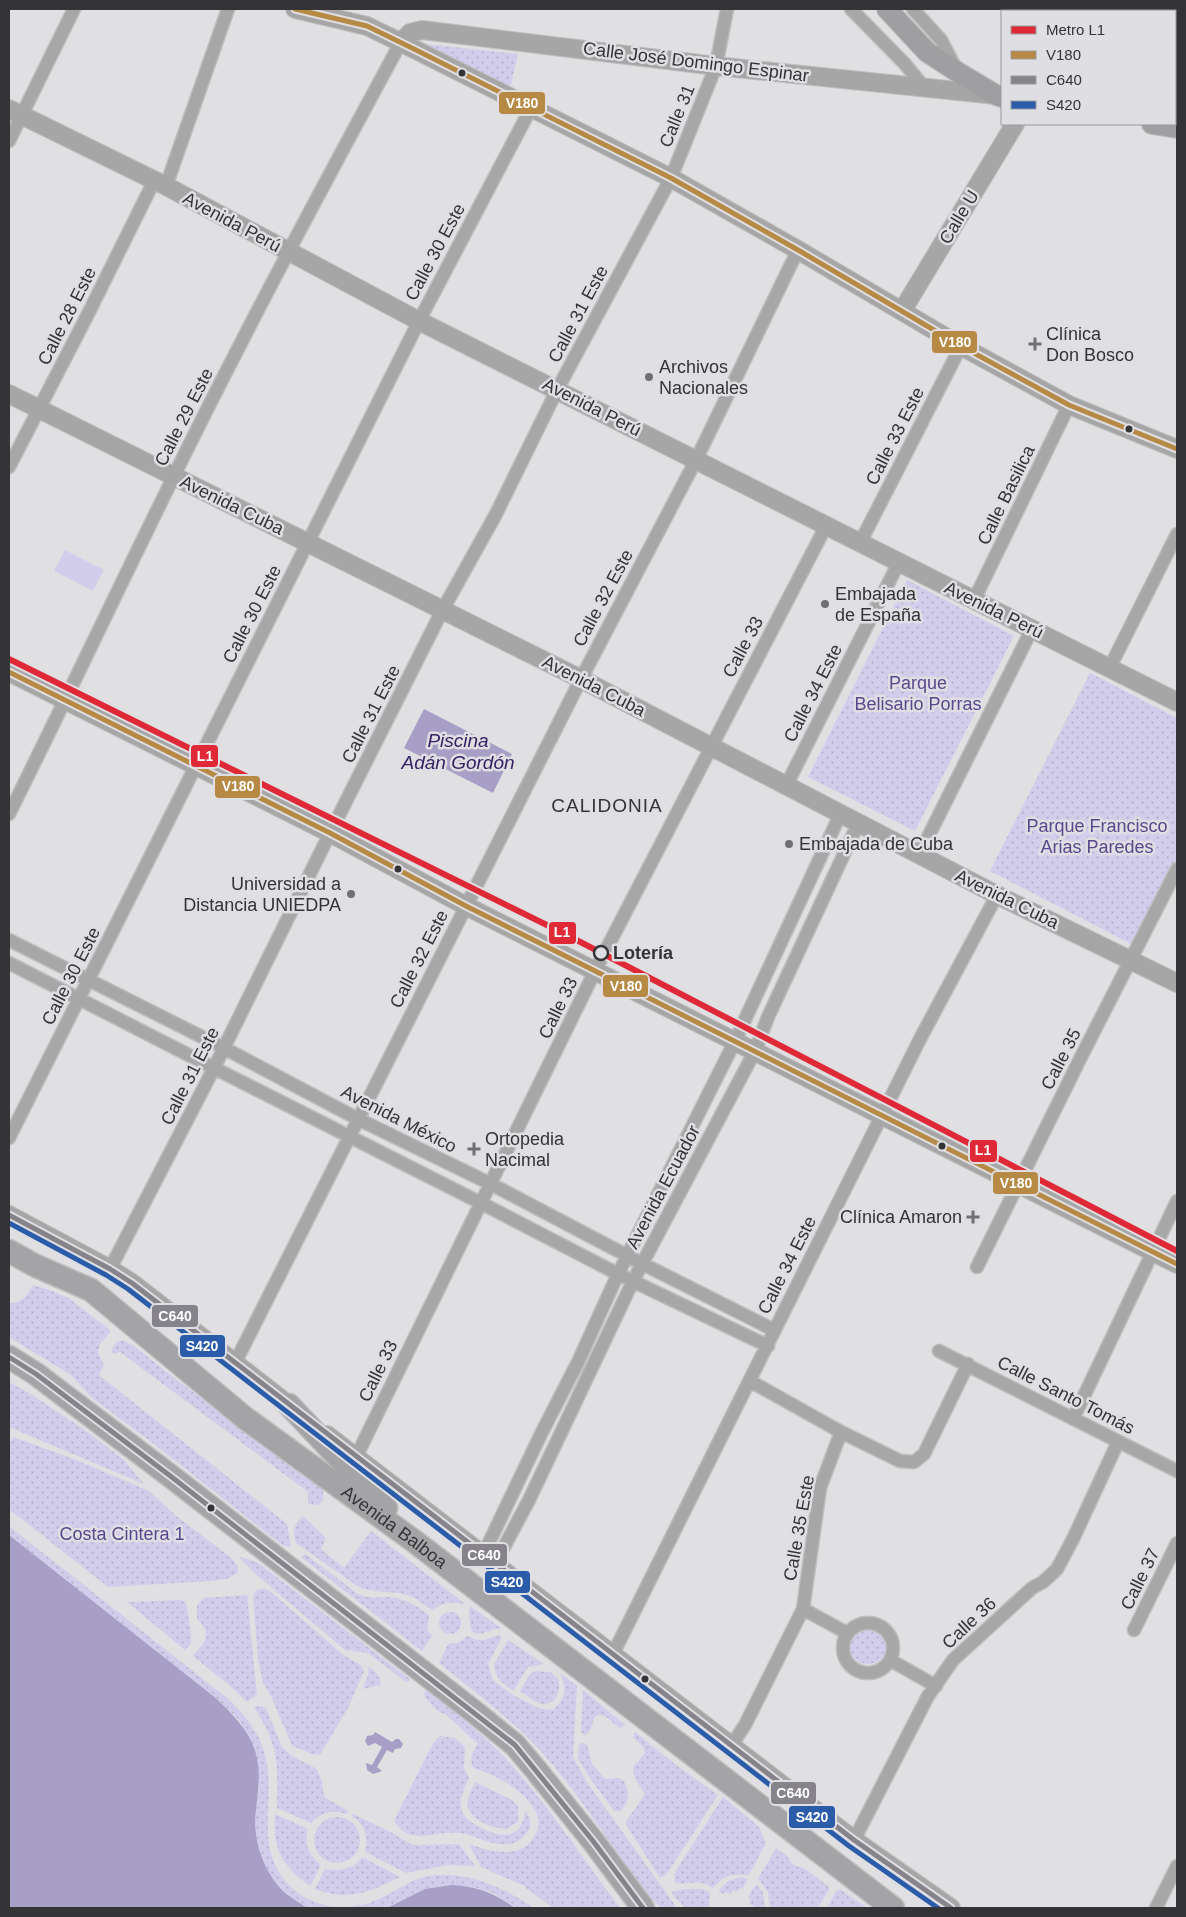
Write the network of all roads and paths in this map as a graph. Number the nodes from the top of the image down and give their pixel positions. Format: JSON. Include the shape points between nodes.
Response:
{"nodes":[{"id":1,"x":74,"y":9,"type":"edge"},
{"id":2,"x":228,"y":9,"type":"edge"},
{"id":3,"x":296,"y":9,"type":"edge"},
{"id":4,"x":726,"y":9,"type":"edge"},
{"id":5,"x":852,"y":9,"type":"edge"},
{"id":6,"x":887,"y":9,"type":"edge"},
{"id":7,"x":913,"y":9,"type":"edge"},
{"id":8,"x":401,"y":42,"type":"junction"},
{"id":9,"x":716,"y":66,"type":"junction"},
{"id":10,"x":958,"y":73,"type":"junction"},
{"id":11,"x":924,"y":87,"type":"junction"},
{"id":12,"x":999,"y":96,"type":"edge"},
{"id":13,"x":531,"y":108,"type":"junction"},
{"id":14,"x":15,"y":112,"type":"edge"},
{"id":15,"x":1014,"y":125,"type":"edge"},
{"id":16,"x":1158,"y":125,"type":"edge"},
{"id":17,"x":1177,"y":128,"type":"edge"},
{"id":18,"x":9,"y":141,"type":"edge"},
{"id":19,"x":670,"y":178,"type":"junction"},
{"id":20,"x":160,"y":184,"type":"junction"},
{"id":21,"x":798,"y":250,"type":"junction"},
{"id":22,"x":288,"y":251,"type":"junction"},
{"id":23,"x":902,"y":310,"type":"junction"},
{"id":24,"x":418,"y":321,"type":"junction"},
{"id":25,"x":961,"y":346,"type":"junction"},
{"id":26,"x":558,"y":390,"type":"junction"},
{"id":27,"x":9,"y":394,"type":"edge"},
{"id":28,"x":1069,"y":405,"type":"junction"},
{"id":29,"x":38,"y":409,"type":"junction"},
{"id":30,"x":1177,"y":449,"type":"edge"},
{"id":31,"x":696,"y":460,"type":"junction"},
{"id":32,"x":9,"y":467,"type":"edge"},
{"id":33,"x":173,"y":477,"type":"junction"},
{"id":34,"x":826,"y":526,"type":"junction"},
{"id":35,"x":1177,"y":534,"type":"edge"},
{"id":36,"x":308,"y":542,"type":"junction"},
{"id":37,"x":860,"y":543,"type":"junction"},
{"id":38,"x":899,"y":562,"type":"junction"},
{"id":39,"x":974,"y":600,"type":"junction"},
{"id":40,"x":442,"y":611,"type":"junction"},
{"id":41,"x":1032,"y":629,"type":"junction"},
{"id":42,"x":1110,"y":668,"type":"junction"},
{"id":43,"x":9,"y":672,"type":"edge"},
{"id":44,"x":581,"y":679,"type":"junction"},
{"id":45,"x":65,"y":702,"type":"junction"},
{"id":46,"x":1177,"y":702,"type":"edge"},
{"id":47,"x":711,"y":746,"type":"junction"},
{"id":48,"x":196,"y":766,"type":"junction"},
{"id":49,"x":786,"y":786,"type":"junction"},
{"id":50,"x":9,"y":814,"type":"edge"},
{"id":51,"x":840,"y":815,"type":"junction"},
{"id":52,"x":858,"y":824,"type":"junction"},
{"id":53,"x":330,"y":833,"type":"junction"},
{"id":54,"x":919,"y":855,"type":"junction"},
{"id":55,"x":1177,"y":869,"type":"edge"},
{"id":56,"x":997,"y":895,"type":"junction"},
{"id":57,"x":466,"y":906,"type":"junction"},
{"id":58,"x":9,"y":940,"type":"edge"},
{"id":59,"x":1131,"y":960,"type":"junction"},
{"id":60,"x":9,"y":963,"type":"edge"},
{"id":61,"x":595,"y":971,"type":"junction"},
{"id":62,"x":89,"y":979,"type":"junction"},
{"id":63,"x":1177,"y":983,"type":"edge"},
{"id":64,"x":80,"y":998,"type":"junction"},
{"id":65,"x":735,"y":1041,"type":"junction"},
{"id":66,"x":224,"y":1048,"type":"junction"},
{"id":67,"x":755,"y":1051,"type":"junction"},
{"id":68,"x":214,"y":1068,"type":"junction"},
{"id":69,"x":882,"y":1115,"type":"junction"},
{"id":70,"x":358,"y":1119,"type":"junction"},
{"id":71,"x":348,"y":1136,"type":"junction"},
{"id":72,"x":9,"y":1138,"type":"edge"},
{"id":73,"x":491,"y":1184,"type":"junction"},
{"id":74,"x":1019,"y":1184,"type":"junction"},
{"id":75,"x":1177,"y":1201,"type":"edge"},
{"id":76,"x":481,"y":1202,"type":"junction"},
{"id":77,"x":9,"y":1215,"type":"edge"},
{"id":78,"x":9,"y":1251,"type":"edge"},
{"id":79,"x":1152,"y":1251,"type":"junction"},
{"id":80,"x":627,"y":1255,"type":"junction"},
{"id":81,"x":641,"y":1263,"type":"junction"},
{"id":82,"x":1177,"y":1264,"type":"edge"},
{"id":83,"x":977,"y":1267,"type":"dead end"},
{"id":84,"x":110,"y":1269,"type":"junction"},
{"id":85,"x":618,"y":1274,"type":"junction"},
{"id":86,"x":632,"y":1281,"type":"junction"},
{"id":87,"x":774,"y":1330,"type":"junction"},
{"id":88,"x":768,"y":1346,"type":"junction"},
{"id":89,"x":939,"y":1351,"type":"dead end"},
{"id":90,"x":9,"y":1357,"type":"edge"},
{"id":91,"x":235,"y":1363,"type":"junction"},
{"id":92,"x":968,"y":1364,"type":"junction"},
{"id":93,"x":750,"y":1381,"type":"junction"},
{"id":94,"x":289,"y":1405,"type":"junction"},
{"id":95,"x":1073,"y":1419,"type":"junction"},
{"id":96,"x":841,"y":1432,"type":"junction"},
{"id":97,"x":1118,"y":1442,"type":"junction"},
{"id":98,"x":356,"y":1456,"type":"junction"},
{"id":99,"x":1177,"y":1471,"type":"edge"},
{"id":100,"x":414,"y":1541,"type":"junction"},
{"id":101,"x":1177,"y":1543,"type":"edge"},
{"id":102,"x":489,"y":1560,"type":"junction"},
{"id":103,"x":803,"y":1609,"type":"junction"},
{"id":104,"x":1134,"y":1630,"type":"dead end"},
{"id":105,"x":847,"y":1633,"type":"junction"},
{"id":106,"x":613,"y":1654,"type":"junction"},
{"id":107,"x":890,"y":1660,"type":"junction"},
{"id":108,"x":936,"y":1686,"type":"junction"},
{"id":109,"x":730,"y":1746,"type":"junction"},
{"id":110,"x":854,"y":1840,"type":"junction"},
{"id":111,"x":1177,"y":1866,"type":"edge"},
{"id":112,"x":643,"y":1908,"type":"edge"},
{"id":113,"x":892,"y":1908,"type":"edge"},
{"id":114,"x":951,"y":1908,"type":"edge"},
{"id":115,"x":1156,"y":1908,"type":"edge"}],
"edges":[{"from":1,"to":14,"type":"street"},
{"from":2,"to":20,"type":"street","name":"Calle 28 Este"},
{"from":3,"to":8,"type":"street","via":[[367,26]]},
{"from":4,"to":9,"type":"street","name":"Calle 31"},
{"from":5,"to":11,"type":"street"},
{"from":6,"to":10,"type":"main road","via":[[927,52]]},
{"from":7,"to":10,"type":"street","via":[[941,40]]},
{"from":8,"to":9,"type":"street","name":"Calle José Domingo Espinar","via":[[410,33],[422,30]]},
{"from":8,"to":13,"type":"street"},
{"from":8,"to":22,"type":"street","name":"Calle 29 Este"},
{"from":9,"to":11,"type":"street","name":"Calle José Domingo Espinar"},
{"from":9,"to":19,"type":"street","name":"Calle 31"},
{"from":10,"to":12,"type":"main road"},
{"from":11,"to":12,"type":"street","name":"Calle José Domingo Espinar"},
{"from":13,"to":19,"type":"street"},
{"from":13,"to":24,"type":"street","name":"Calle 30 Este"},
{"from":14,"to":18,"type":"street"},
{"from":14,"to":20,"type":"street","name":"Avenida Perú"},
{"from":15,"to":23,"type":"street","name":"Calle U"},
{"from":16,"to":17,"type":"main road"},
{"from":19,"to":21,"type":"street"},
{"from":19,"to":26,"type":"street","name":"Calle 31 Este"},
{"from":20,"to":22,"type":"street","name":"Avenida Perú"},
{"from":20,"to":29,"type":"street","name":"Calle 28 Este"},
{"from":21,"to":23,"type":"street"},
{"from":21,"to":31,"type":"street","name":"Calle 32 Este"},
{"from":22,"to":24,"type":"street","name":"Avenida Perú"},
{"from":22,"to":33,"type":"street","name":"Calle 29 Este"},
{"from":23,"to":25,"type":"street"},
{"from":24,"to":26,"type":"street","name":"Avenida Perú"},
{"from":24,"to":36,"type":"street","name":"Calle 30 Este"},
{"from":25,"to":28,"type":"street"},
{"from":25,"to":37,"type":"street","name":"Calle 33 Este"},
{"from":26,"to":31,"type":"street","name":"Avenida Perú"},
{"from":26,"to":40,"type":"street","name":"Calle 31 Este","via":[[496,514]]},
{"from":27,"to":29,"type":"street","name":"Avenida Cuba"},
{"from":28,"to":30,"type":"street"},
{"from":28,"to":39,"type":"street","name":"Calle Basilica"},
{"from":29,"to":32,"type":"street","name":"Calle 28 Este"},
{"from":29,"to":33,"type":"street","name":"Avenida Cuba"},
{"from":31,"to":34,"type":"street","name":"Avenida Perú"},
{"from":31,"to":44,"type":"street","name":"Calle 32 Este"},
{"from":33,"to":36,"type":"street","name":"Avenida Cuba"},
{"from":33,"to":45,"type":"street","name":"Calle 29 Este"},
{"from":34,"to":37,"type":"street","name":"Avenida Perú"},
{"from":34,"to":47,"type":"street","name":"Calle 33"},
{"from":35,"to":42,"type":"street"},
{"from":36,"to":40,"type":"street","name":"Avenida Cuba"},
{"from":36,"to":48,"type":"street","name":"Calle 30 Este"},
{"from":37,"to":38,"type":"street","name":"Avenida Perú"},
{"from":38,"to":39,"type":"street","name":"Avenida Perú"},
{"from":38,"to":49,"type":"street","name":"Calle 34 Este"},
{"from":39,"to":41,"type":"street","name":"Avenida Perú"},
{"from":40,"to":44,"type":"street","name":"Avenida Cuba"},
{"from":40,"to":53,"type":"street","name":"Calle 31 Este"},
{"from":41,"to":42,"type":"street","name":"Avenida Perú"},
{"from":41,"to":54,"type":"street"},
{"from":42,"to":46,"type":"street","name":"Avenida Perú"},
{"from":43,"to":45,"type":"street"},
{"from":44,"to":47,"type":"street","name":"Avenida Cuba"},
{"from":44,"to":57,"type":"street","name":"Calle 32 Este"},
{"from":45,"to":48,"type":"street"},
{"from":45,"to":50,"type":"street","name":"Calle 29 Este"},
{"from":47,"to":49,"type":"street","name":"Avenida Cuba"},
{"from":47,"to":61,"type":"street","name":"Calle 33"},
{"from":48,"to":53,"type":"street"},
{"from":48,"to":62,"type":"street","name":"Calle 30 Este"},
{"from":49,"to":51,"type":"street","name":"Avenida Cuba"},
{"from":51,"to":52,"type":"street","name":"Avenida Cuba"},
{"from":51,"to":65,"type":"street","name":"Avenida Ecuador"},
{"from":52,"to":54,"type":"street","name":"Avenida Cuba"},
{"from":52,"to":67,"type":"street","name":"Avenida Ecuador"},
{"from":53,"to":57,"type":"street"},
{"from":53,"to":66,"type":"street","name":"Calle 31 Este"},
{"from":54,"to":56,"type":"street","name":"Avenida Cuba"},
{"from":55,"to":59,"type":"street","name":"Calle 35"},
{"from":56,"to":59,"type":"street","name":"Avenida Cuba"},
{"from":56,"to":69,"type":"street","name":"Calle 34 Este"},
{"from":57,"to":61,"type":"street"},
{"from":57,"to":70,"type":"street","name":"Calle 32 Este"},
{"from":58,"to":62,"type":"street","name":"Avenida México"},
{"from":59,"to":63,"type":"street","name":"Avenida Cuba"},
{"from":59,"to":74,"type":"street","name":"Calle 35"},
{"from":60,"to":64,"type":"street"},
{"from":61,"to":65,"type":"street"},
{"from":61,"to":73,"type":"street","name":"Calle 33"},
{"from":62,"to":64,"type":"street","name":"Calle 30 Este"},
{"from":62,"to":66,"type":"street","name":"Avenida México"},
{"from":64,"to":68,"type":"street"},
{"from":64,"to":72,"type":"street","name":"Calle 30 Este"},
{"from":65,"to":67,"type":"street"},
{"from":65,"to":80,"type":"street","name":"Avenida Ecuador"},
{"from":66,"to":68,"type":"street","name":"Calle 31 Este"},
{"from":66,"to":70,"type":"street","name":"Avenida México"},
{"from":67,"to":69,"type":"street"},
{"from":67,"to":81,"type":"street","name":"Avenida Ecuador"},
{"from":68,"to":71,"type":"street"},
{"from":68,"to":84,"type":"street","name":"Calle 31 Este"},
{"from":69,"to":74,"type":"street"},
{"from":69,"to":87,"type":"street","name":"Calle 34 Este"},
{"from":70,"to":71,"type":"street","name":"Calle 32 Este"},
{"from":70,"to":73,"type":"street","name":"Avenida México"},
{"from":71,"to":76,"type":"street"},
{"from":71,"to":91,"type":"street","name":"Calle 32 Este"},
{"from":73,"to":76,"type":"street","name":"Calle 33"},
{"from":73,"to":80,"type":"street","name":"Avenida México"},
{"from":74,"to":79,"type":"street"},
{"from":74,"to":83,"type":"street","name":"Calle 35"},
{"from":75,"to":79,"type":"street"},
{"from":76,"to":85,"type":"street"},
{"from":76,"to":98,"type":"street","name":"Calle 33"},
{"from":77,"to":84,"type":"street","name":"Avenida Balboa"},
{"from":78,"to":100,"type":"highway","name":"Avenida Balboa","via":[[91,1290],[245,1418]]},
{"from":79,"to":82,"type":"street"},
{"from":79,"to":95,"type":"street"},
{"from":80,"to":81,"type":"street","name":"Avenida México"},
{"from":80,"to":85,"type":"street","name":"Avenida Ecuador"},
{"from":81,"to":86,"type":"street","name":"Avenida Ecuador"},
{"from":81,"to":87,"type":"street","name":"Avenida México"},
{"from":84,"to":91,"type":"street","name":"Avenida Balboa"},
{"from":85,"to":86,"type":"street"},
{"from":85,"to":102,"type":"street","name":"Avenida Ecuador","via":[[542,1432]]},
{"from":86,"to":88,"type":"street"},
{"from":86,"to":102,"type":"street","name":"Avenida Ecuador","via":[[529,1500]]},
{"from":87,"to":88,"type":"street","name":"Calle 34 Este"},
{"from":88,"to":93,"type":"street","name":"Calle 34 Este"},
{"from":89,"to":92,"type":"street","name":"Calle Santo Tomás"},
{"from":90,"to":112,"type":"highway","via":[[165,1472],[515,1746]]},
{"from":91,"to":94,"type":"street","name":"Avenida Balboa"},
{"from":92,"to":95,"type":"street","name":"Calle Santo Tomás"},
{"from":92,"to":96,"type":"street","via":[[924,1454],[914,1462],[900,1461]]},
{"from":93,"to":96,"type":"street"},
{"from":93,"to":106,"type":"street","name":"Calle 34 Este"},
{"from":94,"to":98,"type":"street","name":"Avenida Balboa"},
{"from":94,"to":100,"type":"highway"},
{"from":95,"to":97,"type":"street","name":"Calle Santo Tomás"},
{"from":96,"to":103,"type":"street","name":"Calle 35 Este","via":[[820,1488]]},
{"from":97,"to":99,"type":"street","name":"Calle Santo Tomás"},
{"from":97,"to":108,"type":"street","name":"Calle 36","via":[[1057,1569],[958,1655]]},
{"from":98,"to":102,"type":"street","name":"Avenida Balboa"},
{"from":100,"to":113,"type":"highway","name":"Avenida Balboa"},
{"from":101,"to":104,"type":"street","name":"Calle 37"},
{"from":102,"to":106,"type":"street","name":"Avenida Balboa"},
{"from":103,"to":105,"type":"street"},
{"from":103,"to":109,"type":"street","name":"Calle 35 Este","via":[[745,1725]]},
{"from":105,"to":107,"type":"street","via":[[860,1623],[869,1622],[884,1628],[893,1643]]},
{"from":105,"to":107,"type":"street","via":[[843,1640],[843,1655],[846,1662],[858,1671],[880,1670]]},
{"from":106,"to":109,"type":"street","name":"Avenida Balboa"},
{"from":107,"to":108,"type":"street"},
{"from":108,"to":110,"type":"street","name":"Calle 36"},
{"from":109,"to":110,"type":"street","name":"Avenida Balboa"},
{"from":110,"to":114,"type":"street","name":"Avenida Balboa"},
{"from":111,"to":115,"type":"street"}]}
